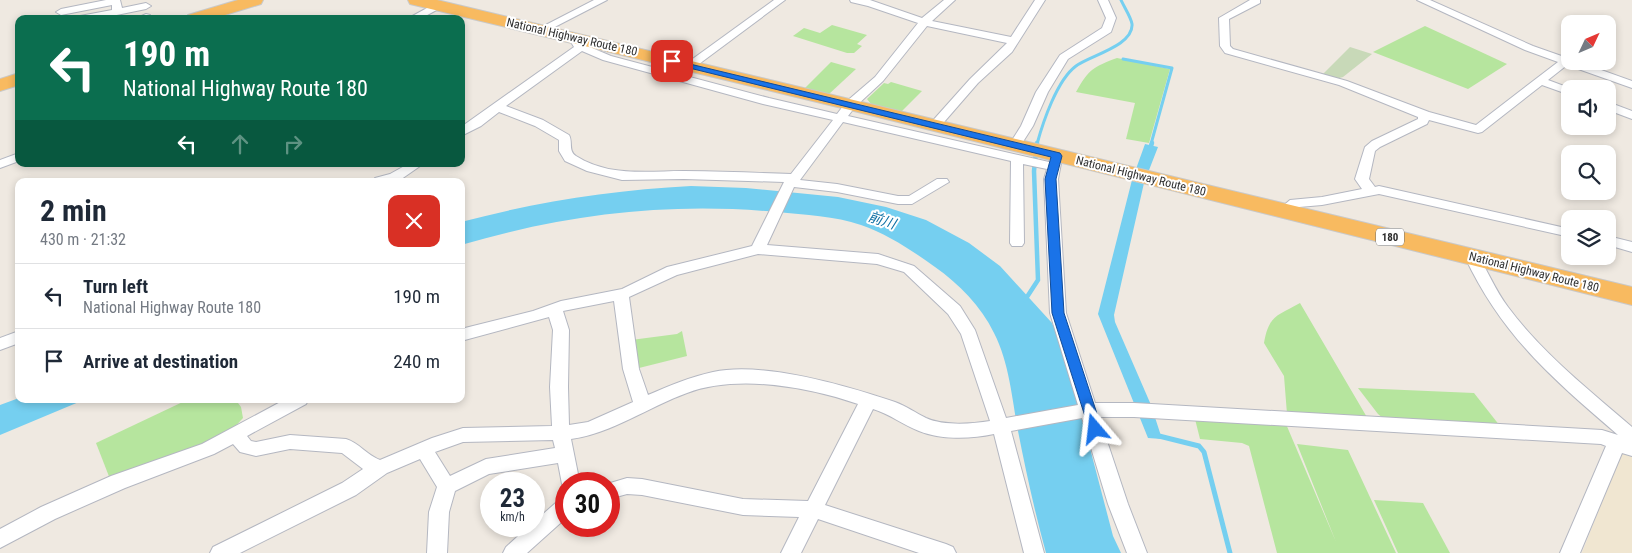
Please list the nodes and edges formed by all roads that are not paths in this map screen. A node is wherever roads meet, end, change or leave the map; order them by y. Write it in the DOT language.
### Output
graph roads {
  1 [pos="255,0"];
  2 [pos="273,0"];
  3 [pos="416,0"];
  4 [pos="602,0"];
  5 [pos="780,0"];
  6 [pos="855,0"];
  7 [pos="950,0"];
  8 [pos="1040,0"];
  9 [pos="1103,0"];
  10 [pos="1254,0"];
  11 [pos="1422,0"];
  12 [pos="147,3"];
  13 [pos="438,5"];
  14 [pos="61,12"];
  15 [pos="118,12"];
  16 [pos="102,15"];
  17 [pos="207,15"];
  18 [pos="225,15"];
  19 [pos="419,15"];
  20 [pos="924,22"];
  21 [pos="541,30"];
  22 [pos="1014,41"];
  23 [pos="580,43"];
  24 [pos="1561,59"];
  25 [pos="1561,65"];
  26 [pos="691,66"];
  27 [pos="1591,70"];
  28 [pos="15,73"];
  29 [pos="0,78"];
  30 [pos="15,80"];
  31 [pos="1540,81"];
  32 [pos="0,85"];
  33 [pos="1632,85"];
  34 [pos="1561,89"];
  35 [pos="497,107"];
  36 [pos="1616,109"];
  37 [pos="846,111"];
  38 [pos="1632,114"];
  39 [pos="1425,115"];
  40 [pos="934,126"];
  41 [pos="465,129"];
  42 [pos="1019,153"];
  43 [pos="15,158"];
  44 [pos="1052,161"];
  45 [pos="0,164"];
  46 [pos="412,167"];
  47 [pos="392,178"];
  48 [pos="942,182"];
  49 [pos="790,183"];
  50 [pos="1371,190"];
  51 [pos="1284,211"];
  52 [pos="1561,231"];
  53 [pos="1017,243"];
  54 [pos="1616,243"];
  55 [pos="1632,247"];
  56 [pos="758,248"];
  57 [pos="1472,257"];
  58 [pos="621,294"];
  59 [pos="1632,296"];
  60 [pos="554,309"];
  61 [pos="465,333"];
  62 [pos="15,338"];
  63 [pos="0,344"];
  64 [pos="869,400"];
  65 [pos="293,403"];
  66 [pos="643,405"];
  67 [pos="1087,410"];
  68 [pos="1005,425"];
  69 [pos="561,433"];
  70 [pos="236,434"];
  71 [pos="1627,442"];
  72 [pos="423,449"];
  73 [pos="565,454"];
  74 [pos="380,468"];
  75 [pos="569,472"];
  76 [pos="447,486"];
  77 [pos="620,488"];
  78 [pos="813,508"];
  79 [pos="555,516"];
  80 [pos="0,539"];
  81 [pos="222,552"];
  82 [pos="437,553"];
  83 [pos="513,553"];
  84 [pos="791,553"];
  85 [pos="946,553"];
  86 [pos="1034,553"];
  87 [pos="1138,553"];
  88 [pos="1570,553"];
  1 -- 17 [label="highway"];
  2 -- 18 [label="highway"];
  3 -- 13 [label="highway, National Highway Route 180 / 180"];
  4 -- 21 [label="street"];
  5 -- 26 [label="street"];
  6 -- 20 [label="street"];
  7 -- 20 [label="street"];
  8 -- 22 [label="street"];
  9 -- 42 [label="street"];
  10 -- 39 [label="street"];
  11 -- 24 [label="street"];
  12 -- 15 [label="street"];
  13 -- 19 [label="street"];
  13 -- 21 [label="highway, National Highway Route 180 / 180"];
  14 -- 15 [label="street"];
  15 -- 16 [label="street"];
  20 -- 22 [label="street"];
  20 -- 37 [label="street"];
  21 -- 23 [label="highway, National Highway Route 180 / 180"];
  22 -- 40 [label="street"];
  23 -- 26 [label="highway, National Highway Route 180 / 180"];
  23 -- 35 [label="street"];
  23 -- 37 [label="street"];
  25 -- 31 [label="street"];
  26 -- 37 [label="highway, National Highway Route 180 / 180"];
  27 -- 33 [label="street"];
  28 -- 29 [label="highway"];
  30 -- 32 [label="highway"];
  31 -- 34 [label="street"];
  31 -- 39 [label="street"];
  35 -- 41 [label="street"];
  35 -- 49 [label="street"];
  36 -- 38 [label="street"];
  37 -- 40 [label="highway, National Highway Route 180 / 180"];
  37 -- 42 [label="street"];
  37 -- 49 [label="street"];
  39 -- 50 [label="street"];
  40 -- 42 [label="highway, National Highway Route 180 / 180"];
  42 -- 44 [label="highway, National Highway Route 180 / 180"];
  42 -- 53 [label="street"];
  43 -- 45 [label="street"];
  44 -- 51 [label="highway, National Highway Route 180 / 180"];
  44 -- 67 [label="street"];
  46 -- 47 [label="street"];
  48 -- 49 [label="street"];
  49 -- 56 [label="street"];
  50 -- 51 [label="street"];
  50 -- 52 [label="street"];
  51 -- 57 [label="highway, National Highway Route 180 / 180"];
  54 -- 55 [label="street"];
  56 -- 58 [label="street"];
  56 -- 68 [label="street"];
  57 -- 59 [label="highway, National Highway Route 180 / 180"];
  57 -- 71 [label="street"];
  58 -- 60 [label="street"];
  58 -- 66 [label="street"];
  60 -- 61 [label="street"];
  60 -- 69 [label="street"];
  62 -- 63 [label="street"];
  64 -- 66 [label="street"];
  64 -- 68 [label="street"];
  64 -- 78 [label="street"];
  65 -- 70 [label="street"];
  66 -- 69 [label="street"];
  67 -- 68 [label="street"];
  67 -- 71 [label="street"];
  67 -- 87 [label="street"];
  68 -- 86 [label="street"];
  69 -- 72 [label="street"];
  69 -- 73 [label="street"];
  70 -- 74 [label="street"];
  70 -- 80 [label="street"];
  71 -- 88 [label="street"];
  72 -- 74 [label="street"];
  72 -- 76 [label="street"];
  73 -- 75 [label="street"];
  73 -- 76 [label="street"];
  74 -- 81 [label="street"];
  76 -- 82 [label="street"];
  77 -- 78 [label="street"];
  78 -- 84 [label="street"];
  78 -- 85 [label="street"];
  79 -- 83 [label="street"];
}
